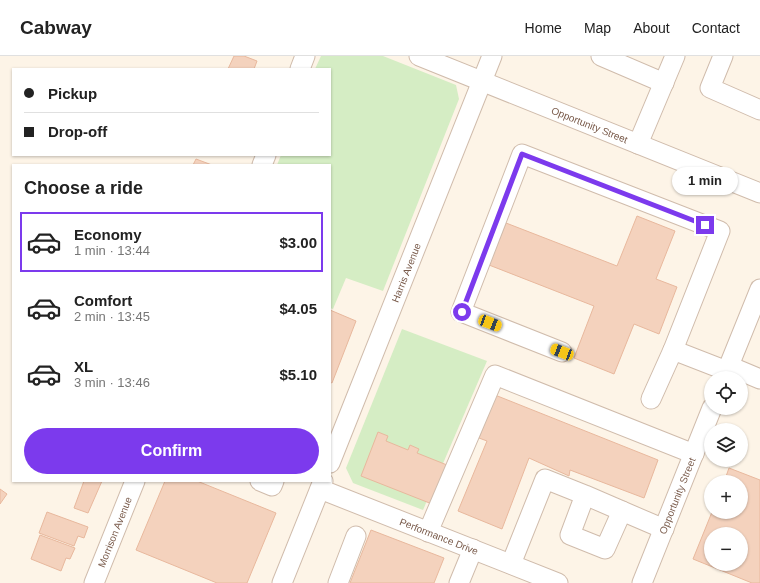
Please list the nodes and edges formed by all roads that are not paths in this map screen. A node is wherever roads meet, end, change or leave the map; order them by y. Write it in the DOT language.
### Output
graph roads {
  1 [pos="305,56"];
  2 [pos="419,56"];
  3 [pos="492,56"];
  4 [pos="601,56"];
  5 [pos="675,56"];
  6 [pos="723,56"];
  7 [pos="300,68"];
  8 [pos="482,82"];
  9 [pos="664,83"];
  10 [pos="760,110"];
  11 [pos="638,144"];
  12 [pos="760,193"];
  13 [pos="760,289"];
  14 [pos="673,350"];
  15 [pos="562,352"];
  16 [pos="725,371"];
  17 [pos="727,371"];
  18 [pos="748,376"];
  19 [pos="760,379"];
  20 [pos="651,399"];
  21 [pos="709,415"];
  22 [pos="694,454"];
  23 [pos="331,460"];
  24 [pos="135,482"];
  25 [pos="262,482"];
  26 [pos="274,482"];
  27 [pos="321,485"];
  28 [pos="585,495"];
  29 [pos="622,511"];
  30 [pos="664,529"];
  31 [pos="428,532"];
  32 [pos="356,536"];
  33 [pos="472,549"];
  34 [pos="511,564"];
  35 [pos="94,583"];
  36 [pos="282,583"];
  37 [pos="338,583"];
  38 [pos="459,583"];
  39 [pos="558,583"];
  40 [pos="642,583"];
  1 -- 7 [label="street"];
  2 -- 8 [label="street, Opportunity Street"];
  3 -- 8 [label="street, Harris Avenue"];
  4 -- 9 [label="street"];
  5 -- 9 [label="street"];
  6 -- 10 [label="street"];
  8 -- 11 [label="street, Opportunity Street"];
  8 -- 23 [label="street, Harris Avenue"];
  9 -- 11 [label="street"];
  11 -- 12 [label="street, Opportunity Street"];
  13 -- 17 [label="street"];
  14 -- 15 [label="street"];
  14 -- 16 [label="street"];
  14 -- 20 [label="street"];
  18 -- 19 [label="street"];
  21 -- 22 [label="street, Opportunity Street"];
  22 -- 30 [label="street, Opportunity Street"];
  22 -- 31 [label="street"];
  24 -- 35 [label="street, Morrison Avenue"];
  25 -- 26 [label="street"];
  27 -- 31 [label="street, Performance Drive"];
  27 -- 36 [label="street"];
  28 -- 29 [label="street"];
  28 -- 29 [label="street"];
  28 -- 34 [label="street"];
  29 -- 30 [label="street"];
  30 -- 40 [label="street, Opportunity Street"];
  31 -- 33 [label="street, Performance Drive"];
  32 -- 37 [label="street"];
  33 -- 34 [label="street, Performance Drive"];
  33 -- 38 [label="street"];
  34 -- 39 [label="street, Performance Drive"];
}
